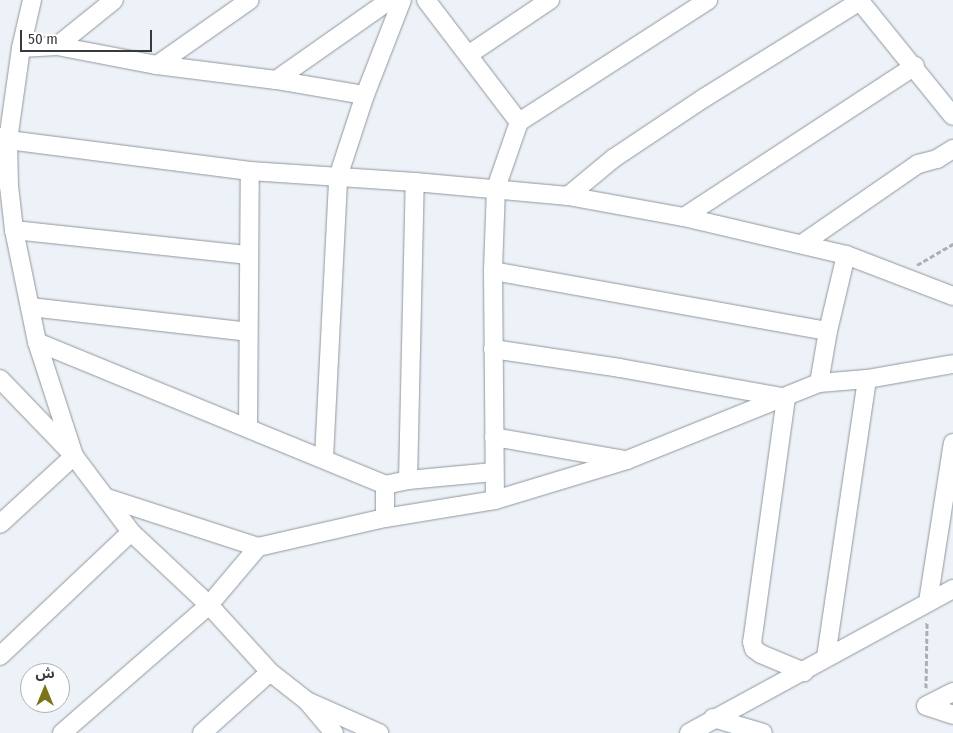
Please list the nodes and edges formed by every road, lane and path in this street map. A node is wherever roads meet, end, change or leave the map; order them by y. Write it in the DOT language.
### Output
graph roads {
  1 [pos="32,0"];
  2 [pos="114,0"];
  3 [pos="250,0"];
  4 [pos="390,0"];
  5 [pos="402,0"];
  6 [pos="426,0"];
  7 [pos="550,0"];
  8 [pos="708,0"];
  9 [pos="860,0"];
  10 [pos="57,46"];
  11 [pos="21,48"];
  12 [pos="468,55"];
  13 [pos="157,65"];
  14 [pos="915,66"];
  15 [pos="276,80"];
  16 [pos="365,95"];
  17 [pos="953,116"];
  18 [pos="518,122"];
  19 [pos="4,138"];
  20 [pos="953,149"];
  21 [pos="250,171"];
  22 [pos="338,177"];
  23 [pos="415,182"];
  24 [pos="496,188"];
  25 [pos="568,196"];
  26 [pos="684,217"];
  27 [pos="14,230"];
  28 [pos="802,244"];
  29 [pos="953,244"];
  30 [pos="249,255"];
  31 [pos="846,255"];
  32 [pos="493,272"];
  33 [pos="900,275"];
  34 [pos="953,296"];
  35 [pos="30,307"];
  36 [pos="828,331"];
  37 [pos="248,332"];
  38 [pos="37,342"];
  39 [pos="494,349"];
  40 [pos="953,364"];
  41 [pos="0,379"];
  42 [pos="868,379"];
  43 [pos="819,383"];
  44 [pos="786,398"];
  45 [pos="248,428"];
  46 [pos="494,437"];
  47 [pos="953,443"];
  48 [pos="74,456"];
  49 [pos="324,458"];
  50 [pos="627,460"];
  51 [pos="494,472"];
  52 [pos="408,480"];
  53 [pos="385,485"];
  54 [pos="107,498"];
  55 [pos="495,500"];
  56 [pos="385,518"];
  57 [pos="0,524"];
  58 [pos="131,532"];
  59 [pos="258,547"];
  60 [pos="953,589"];
  61 [pos="928,602"];
  62 [pos="209,605"];
  63 [pos="0,656"];
  64 [pos="826,657"];
  65 [pos="270,672"];
  66 [pos="804,672"];
  67 [pos="953,692"];
  68 [pos="307,701"];
  69 [pos="926,706"];
  70 [pos="953,715"];
  71 [pos="344,716"];
  72 [pos="713,718"];
  73 [pos="62,733"];
  74 [pos="202,733"];
  75 [pos="334,733"];
  76 [pos="379,733"];
  77 [pos="689,733"];
  78 [pos="763,733"];
  1 -- 11 [label="street"];
  2 -- 10 [label="street"];
  3 -- 13 [label="street"];
  4 -- 15 [label="street"];
  5 -- 16 [label="street"];
  6 -- 12 [label="street"];
  7 -- 12 [label="street"];
  8 -- 18 [label="street"];
  9 -- 14 [label="street"];
  9 -- 25 [label="street"];
  10 -- 11 [label="street"];
  10 -- 13 [label="street"];
  11 -- 19 [label="street"];
  12 -- 18 [label="street"];
  13 -- 15 [label="street"];
  14 -- 17 [label="street"];
  14 -- 26 [label="street"];
  15 -- 16 [label="street"];
  16 -- 22 [label="street"];
  18 -- 24 [label="street"];
  19 -- 21 [label="street"];
  19 -- 27 [label="street"];
  20 -- 28 [label="street"];
  21 -- 22 [label="street"];
  21 -- 30 [label="street"];
  22 -- 23 [label="street"];
  22 -- 49 [label="street"];
  23 -- 24 [label="street"];
  23 -- 52 [label="street"];
  24 -- 25 [label="street"];
  24 -- 32 [label="street"];
  25 -- 26 [label="street"];
  26 -- 28 [label="street"];
  27 -- 30 [label="street"];
  27 -- 35 [label="street"];
  28 -- 31 [label="street"];
  29 -- 33 [label="path"];
  30 -- 37 [label="street"];
  31 -- 33 [label="street"];
  31 -- 36 [label="street"];
  32 -- 36 [label="street"];
  32 -- 39 [label="street"];
  33 -- 34 [label="street"];
  35 -- 37 [label="street"];
  35 -- 38 [label="street"];
  36 -- 43 [label="street"];
  37 -- 45 [label="street"];
  38 -- 45 [label="street"];
  38 -- 48 [label="street"];
  39 -- 44 [label="street"];
  39 -- 46 [label="street"];
  40 -- 42 [label="street"];
  41 -- 48 [label="street"];
  42 -- 43 [label="street"];
  42 -- 64 [label="street"];
  43 -- 44 [label="street"];
  44 -- 50 [label="street"];
  44 -- 66 [label="street"];
  45 -- 49 [label="street"];
  46 -- 50 [label="street"];
  46 -- 51 [label="street"];
  47 -- 61 [label="street"];
  48 -- 54 [label="street"];
  48 -- 57 [label="street"];
  49 -- 53 [label="street"];
  50 -- 55 [label="street"];
  51 -- 52 [label="street"];
  51 -- 55 [label="street"];
  52 -- 53 [label="street"];
  53 -- 56 [label="street"];
  54 -- 58 [label="street"];
  54 -- 59 [label="street"];
  55 -- 56 [label="street"];
  56 -- 59 [label="street"];
  58 -- 62 [label="street"];
  58 -- 63 [label="street"];
  59 -- 62 [label="street"];
  60 -- 61 [label="street"];
  61 -- 64 [label="street"];
  61 -- 69 [label="path"];
  62 -- 65 [label="street"];
  62 -- 73 [label="street"];
  64 -- 66 [label="street"];
  65 -- 68 [label="street"];
  65 -- 74 [label="street"];
  66 -- 72 [label="street"];
  67 -- 69 [label="street"];
  68 -- 71 [label="street"];
  68 -- 75 [label="street"];
  69 -- 70 [label="street"];
  71 -- 75 [label="street"];
  71 -- 76 [label="street"];
  72 -- 77 [label="street"];
  72 -- 78 [label="street"];
}
